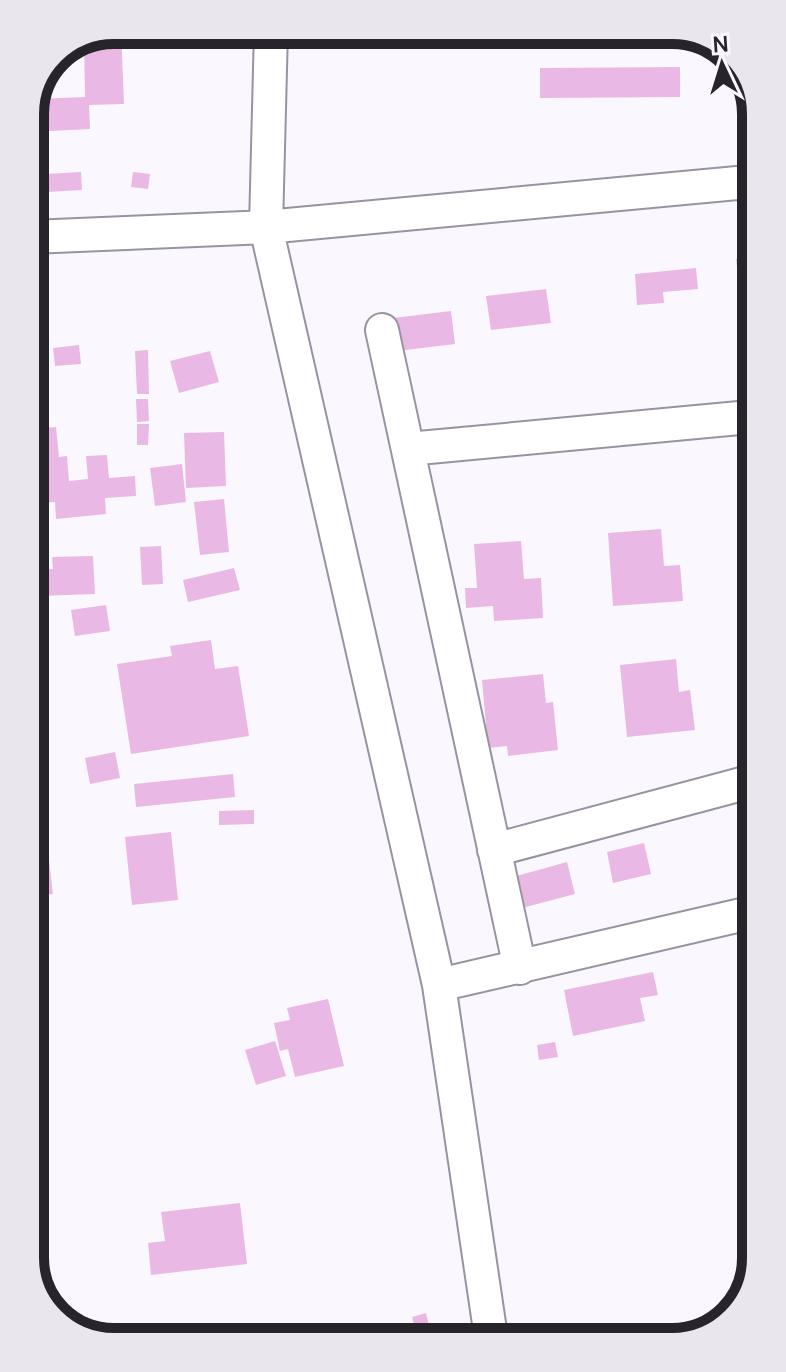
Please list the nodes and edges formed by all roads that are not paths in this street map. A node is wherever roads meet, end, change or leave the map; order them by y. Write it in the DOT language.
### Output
graph roads {
  1 [pos="271,44"];
  2 [pos="742,183"];
  3 [pos="266,227"];
  4 [pos="44,236"];
  5 [pos="382,330"];
  6 [pos="742,418"];
  7 [pos="408,449"];
  8 [pos="742,784"];
  9 [pos="494,850"];
  10 [pos="742,915"];
  11 [pos="520,968"];
  12 [pos="439,985"];
  13 [pos="490,1328"];
  1 -- 3 [label="street"];
  2 -- 3 [label="street"];
  3 -- 4 [label="street"];
  3 -- 12 [label="street"];
  5 -- 7 [label="street"];
  6 -- 7 [label="street"];
  7 -- 9 [label="street"];
  8 -- 9 [label="street"];
  9 -- 11 [label="street"];
  10 -- 11 [label="street"];
  11 -- 12 [label="street"];
  12 -- 13 [label="street"];
}
